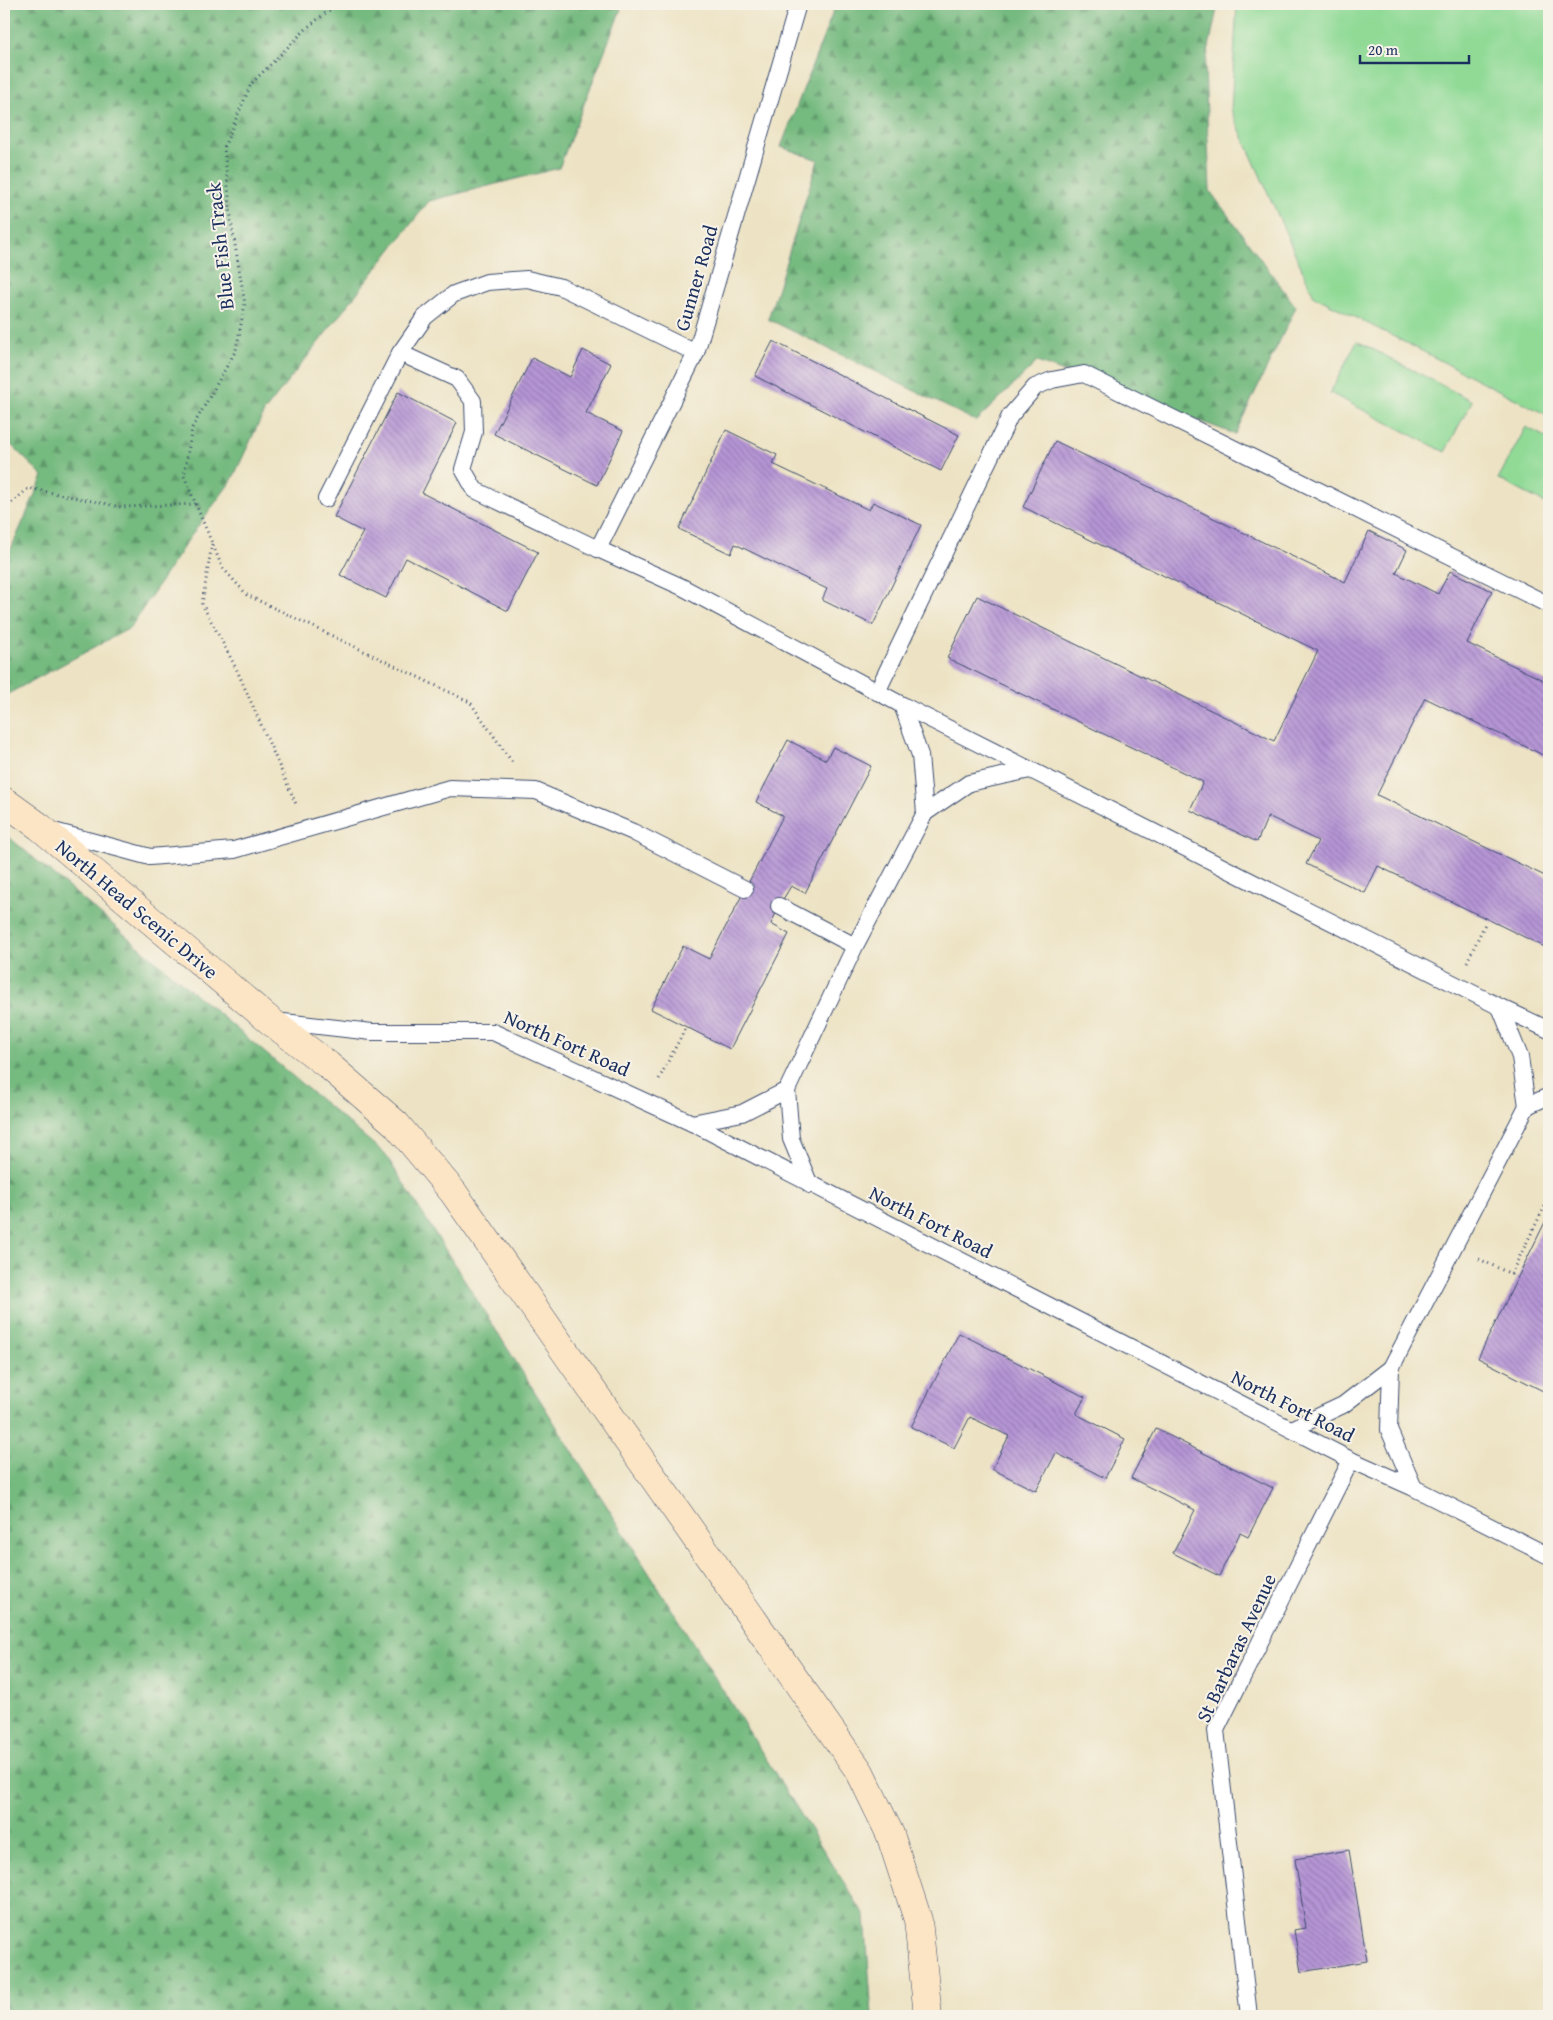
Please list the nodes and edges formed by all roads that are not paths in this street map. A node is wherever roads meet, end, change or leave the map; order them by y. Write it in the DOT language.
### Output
graph roads {
  1 [pos="798,4"];
  2 [pos="400,353"];
  3 [pos="696,353"];
  4 [pos="326,499"];
  5 [pos="598,549"];
  6 [pos="1549,605"];
  7 [pos="877,692"];
  8 [pos="902,706"];
  9 [pos="1030,770"];
  10 [pos="4,801"];
  11 [pos="925,813"];
  12 [pos="40,827"];
  13 [pos="745,890"];
  14 [pos="780,906"];
  15 [pos="854,946"];
  16 [pos="1500,1007"];
  17 [pos="269,1020"];
  18 [pos="1549,1030"];
  19 [pos="787,1090"];
  20 [pos="1549,1096"];
  21 [pos="1527,1106"];
  22 [pos="692,1123"];
  23 [pos="810,1185"];
  24 [pos="1391,1368"];
  25 [pos="1292,1429"];
  26 [pos="1351,1460"];
  27 [pos="1414,1488"];
  28 [pos="1549,1556"];
  29 [pos="928,2016"];
  30 [pos="1249,2016"];
  1 -- 3 [label="lane, Gunner Road"];
  2 -- 3 [label="lane"];
  2 -- 4 [label="lane"];
  2 -- 5 [label="lane"];
  3 -- 5 [label="lane, Gunner Road"];
  5 -- 7 [label="lane"];
  6 -- 7 [label="lane"];
  7 -- 8 [label="lane"];
  8 -- 9 [label="lane"];
  8 -- 11 [label="lane"];
  9 -- 11 [label="lane"];
  9 -- 16 [label="lane"];
  10 -- 12 [label="street, North Head Scenic Drive"];
  11 -- 15 [label="lane"];
  12 -- 13 [label="lane"];
  12 -- 17 [label="street, North Head Scenic Drive"];
  14 -- 15 [label="lane"];
  15 -- 19 [label="lane"];
  16 -- 18 [label="lane"];
  16 -- 21 [label="lane"];
  17 -- 22 [label="lane, North Fort Road"];
  17 -- 29 [label="street, North Head Scenic Drive"];
  19 -- 22 [label="lane"];
  19 -- 23 [label="lane"];
  20 -- 21 [label="lane"];
  21 -- 24 [label="lane"];
  22 -- 23 [label="lane, North Fort Road"];
  23 -- 25 [label="lane, North Fort Road"];
  24 -- 25 [label="lane"];
  24 -- 27 [label="lane"];
  25 -- 26 [label="lane, North Fort Road"];
  26 -- 27 [label="lane, North Fort Road"];
  26 -- 30 [label="lane, St Barbaras Avenue"];
  27 -- 28 [label="lane, North Fort Road"];
}
